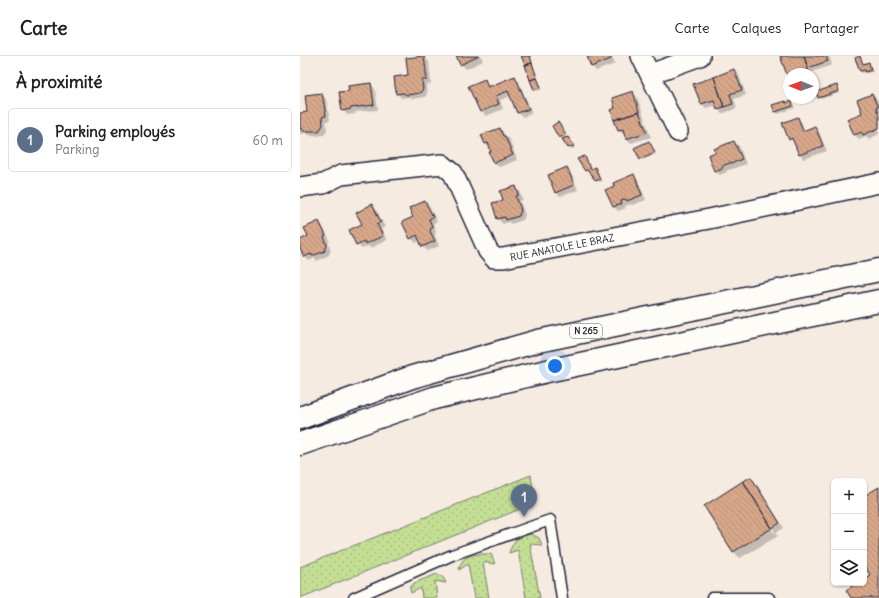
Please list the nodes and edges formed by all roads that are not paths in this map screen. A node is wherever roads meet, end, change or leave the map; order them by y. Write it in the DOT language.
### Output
graph roads {
  1 [pos="641,56"];
  2 [pos="700,56"];
  3 [pos="650,74"];
  4 [pos="678,132"];
  5 [pos="879,183"];
  6 [pos="300,187"];
  7 [pos="879,270"];
  8 [pos="879,301"];
  9 [pos="300,418"];
  10 [pos="300,444"];
  11 [pos="354,598"];
  12 [pos="562,598"];
  13 [pos="712,598"];
  14 [pos="769,598"];
  1 -- 3 [label="street"];
  2 -- 3 [label="street"];
  3 -- 4 [label="street"];
  5 -- 6 [label="street, RUE ANATOLE LE BRAZ"];
  7 -- 9 [label="highway, N 265"];
  8 -- 10 [label="highway"];
  11 -- 12 [label="lane"];
  13 -- 14 [label="lane"];
}
